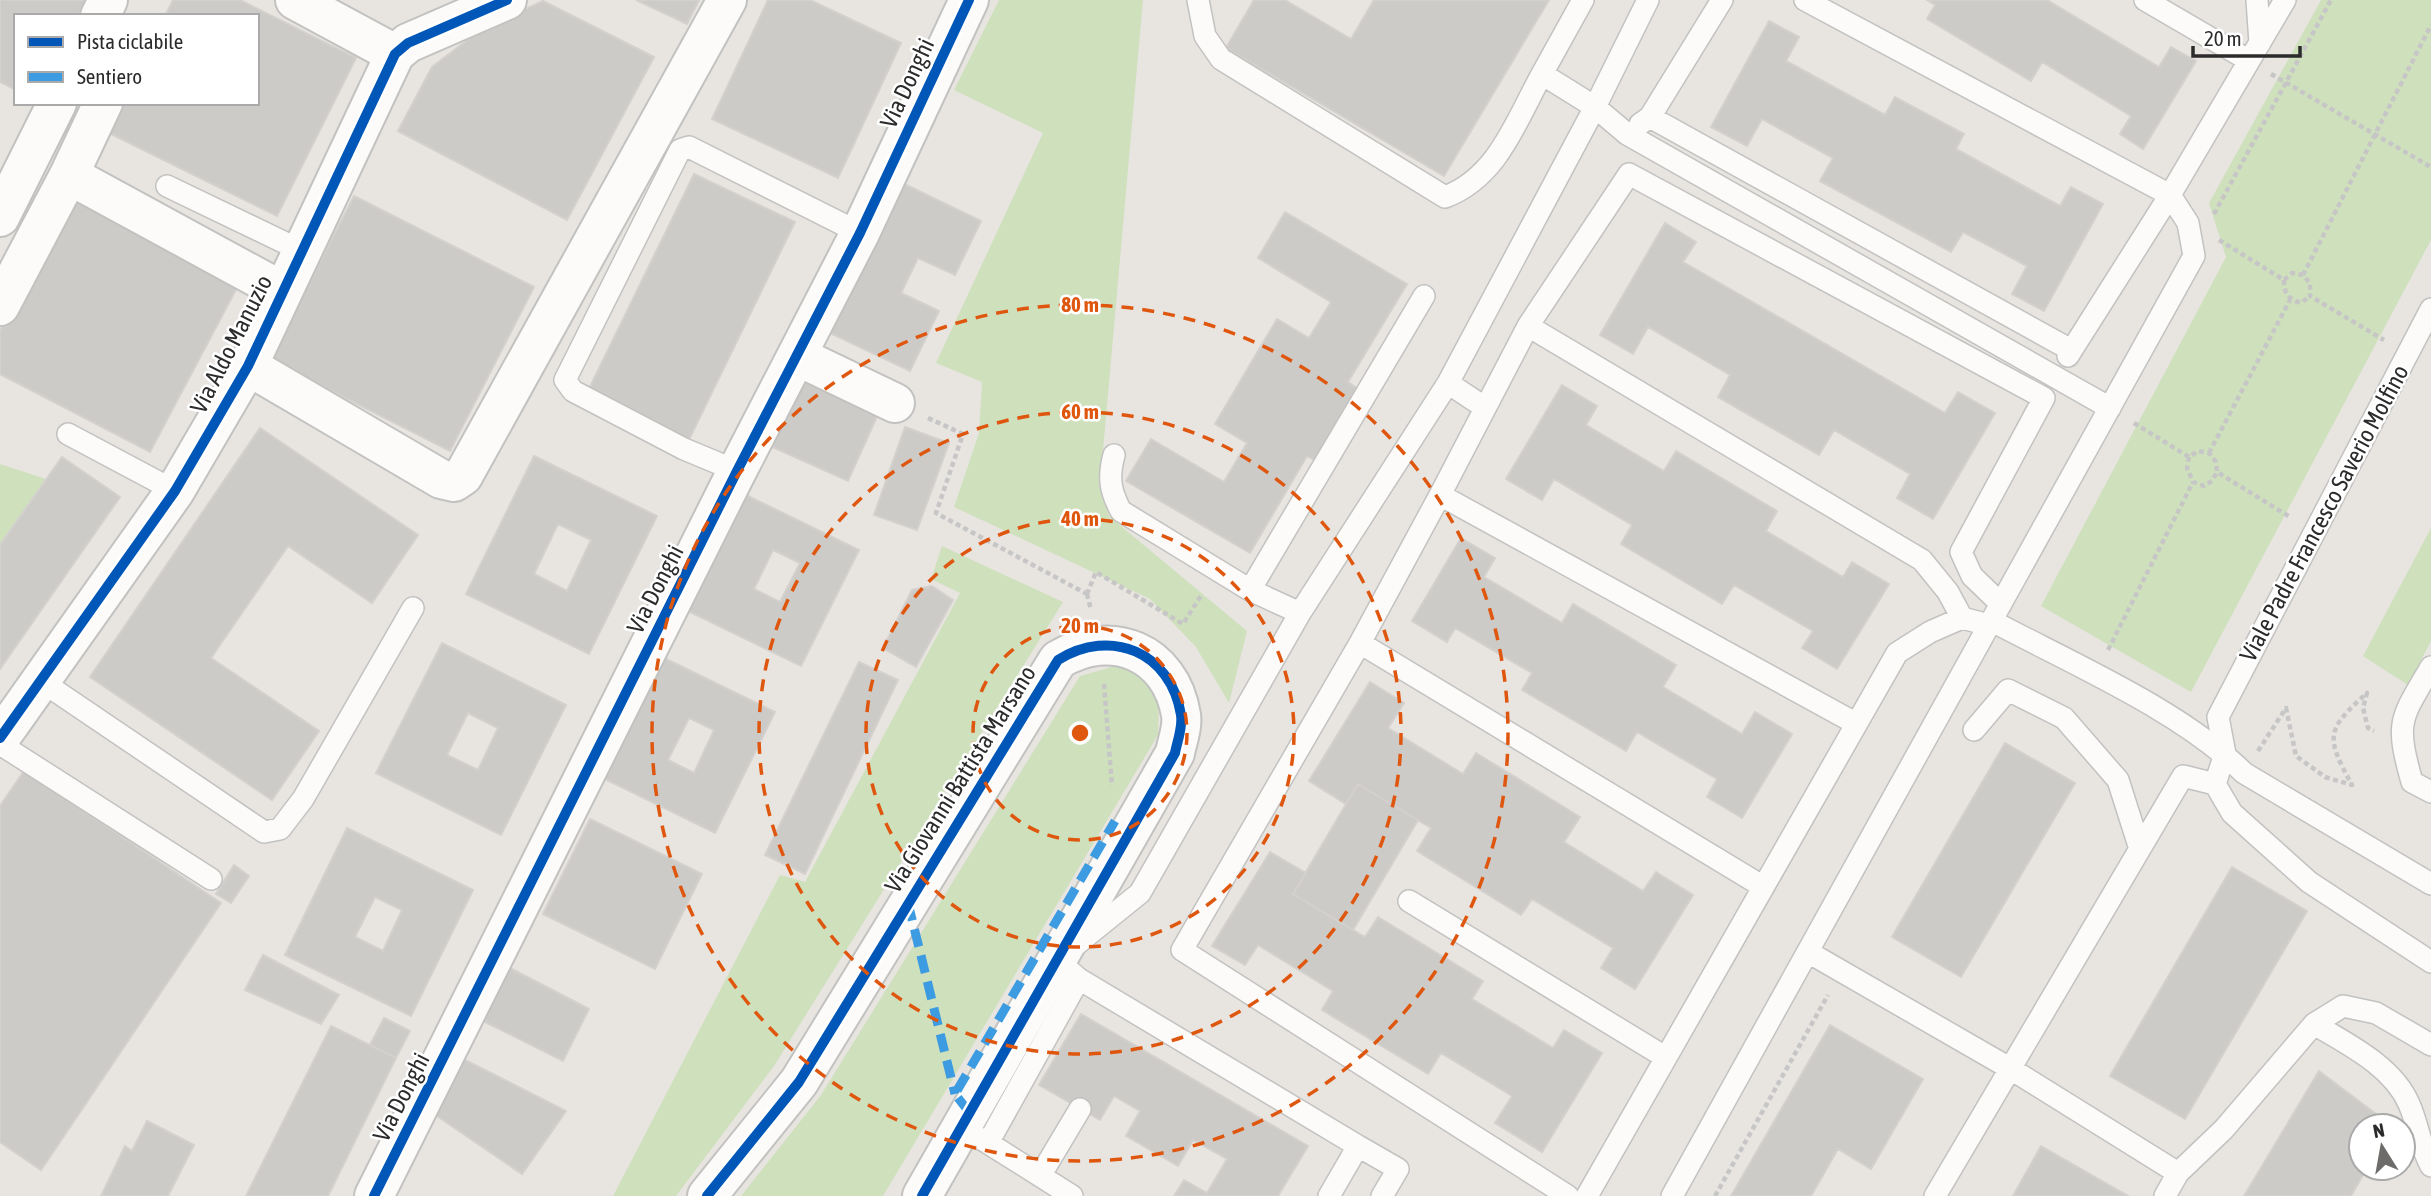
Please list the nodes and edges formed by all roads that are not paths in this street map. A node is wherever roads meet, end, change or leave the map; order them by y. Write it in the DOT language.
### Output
graph roads {
  1 [pos="295,0"];
  2 [pos="507,0"];
  3 [pos="727,0"];
  4 [pos="969,0"];
  5 [pos="1198,0"];
  6 [pos="1583,0"];
  7 [pos="1648,0"];
  8 [pos="1722,0"];
  9 [pos="1805,0"];
  10 [pos="2145,0"];
  11 [pos="2257,0"];
  12 [pos="2285,0"];
  13 [pos="2254,52"];
  14 [pos="395,54"];
  15 [pos="1542,74"];
  16 [pos="56,105"];
  17 [pos="102,105"];
  18 [pos="1595,107"];
  19 [pos="1650,117"];
  20 [pos="1627,134"];
  21 [pos="69,175"];
  22 [pos="167,186"];
  23 [pos="2170,195"];
  24 [pos="0,217"];
  25 [pos="860,233"];
  26 [pos="302,251"];
  27 [pos="282,290"];
  28 [pos="1424,296"];
  29 [pos="0,306"];
  30 [pos="2431,309"];
  31 [pos="1528,326"];
  32 [pos="797,356"];
  33 [pos="248,366"];
  34 [pos="1448,383"];
  35 [pos="895,403"];
  36 [pos="1484,407"];
  37 [pos="2110,408"];
  38 [pos="68,434"];
  39 [pos="1114,455"];
  40 [pos="737,471"];
  41 [pos="175,491"];
  42 [pos="1440,495"];
  43 [pos="1250,590"];
  44 [pos="413,608"];
  45 [pos="1300,613"];
  46 [pos="1994,617"];
  47 [pos="1962,618"];
  48 [pos="1360,643"];
  49 [pos="2431,667"];
  50 [pos="41,681"];
  51 [pos="1854,723"];
  52 [pos="1973,730"];
  53 [pos="0,738"];
  54 [pos="0,744"];
  55 [pos="2225,754"];
  56 [pos="2215,784"];
  57 [pos="2431,792"];
  58 [pos="2140,849"];
  59 [pos="211,879"];
  60 [pos="2431,884"];
  61 [pos="1762,886"];
  62 [pos="1409,901"];
  63 [pos="1808,952"];
  64 [pos="2431,962"];
  65 [pos="1068,969"];
  66 [pos="2314,1024"];
  67 [pos="2431,1045"];
  68 [pos="1665,1057"];
  69 [pos="2011,1069"];
  70 [pos="1080,1109"];
  71 [pos="974,1135"];
  72 [pos="1358,1146"];
  73 [pos="2431,1166"];
  74 [pos="2178,1173"];
  75 [pos="1040,1176"];
  76 [pos="374,1196"];
  77 [pos="707,1196"];
  78 [pos="922,1196"];
  79 [pos="1072,1196"];
  80 [pos="1329,1196"];
  81 [pos="1382,1196"];
  82 [pos="1568,1196"];
  83 [pos="1587,1196"];
  84 [pos="1672,1196"];
  85 [pos="1936,1196"];
  86 [pos="2165,1196"];
  1 -- 14 [label="street"];
  2 -- 14 [label="street"];
  3 -- 33 [label="street, Via Aldo Manuzio"];
  4 -- 25 [label="street, Via Donghi"];
  5 -- 15 [label="lane"];
  6 -- 15 [label="lane"];
  7 -- 18 [label="lane"];
  8 -- 19 [label="lane"];
  9 -- 23 [label="lane"];
  10 -- 13 [label="lane"];
  11 -- 13 [label="lane"];
  12 -- 13 [label="lane"];
  13 -- 23 [label="lane"];
  14 -- 26 [label="street, Via Aldo Manuzio"];
  15 -- 18 [label="lane"];
  16 -- 24 [label="street"];
  17 -- 21 [label="street"];
  18 -- 20 [label="lane"];
  18 -- 34 [label="lane"];
  19 -- 20 [label="lane"];
  19 -- 23 [label="lane"];
  20 -- 37 [label="lane"];
  21 -- 27 [label="street, Via Aldo Manuzio"];
  21 -- 29 [label="street"];
  22 -- 26 [label="lane"];
  23 -- 37 [label="lane"];
  25 -- 32 [label="street, Via Donghi"];
  25 -- 40 [label="lane"];
  26 -- 27 [label="street, Via Aldo Manuzio"];
  27 -- 33 [label="street, Via Aldo Manuzio"];
  28 -- 43 [label="lane"];
  30 -- 55 [label="lane, Viale Padre Francesco Saverio Molfino"];
  31 -- 36 [label="lane"];
  31 -- 46 [label="lane"];
  31 -- 47 [label="lane"];
  32 -- 35 [label="street"];
  32 -- 40 [label="street, Via Donghi"];
  33 -- 41 [label="street, Via Aldo Manuzio"];
  34 -- 36 [label="lane"];
  34 -- 45 [label="lane"];
  36 -- 42 [label="lane"];
  37 -- 46 [label="lane"];
  38 -- 41 [label="lane"];
  39 -- 43 [label="lane"];
  40 -- 76 [label="street, Via Donghi"];
  41 -- 50 [label="street, Via Aldo Manuzio"];
  42 -- 48 [label="lane"];
  42 -- 51 [label="lane"];
  43 -- 45 [label="lane"];
  44 -- 50 [label="lane"];
  45 -- 65 [label="lane"];
  46 -- 47 [label="lane"];
  46 -- 55 [label="lane"];
  46 -- 63 [label="lane"];
  47 -- 51 [label="lane"];
  48 -- 61 [label="lane"];
  48 -- 82 [label="lane"];
  49 -- 57 [label="lane"];
  50 -- 53 [label="street, Via Aldo Manuzio"];
  51 -- 61 [label="lane"];
  52 -- 58 [label="lane"];
  54 -- 59 [label="lane"];
  55 -- 56 [label="lane"];
  55 -- 60 [label="lane"];
  56 -- 58 [label="lane"];
  56 -- 64 [label="lane"];
  58 -- 69 [label="lane"];
  61 -- 68 [label="lane"];
  62 -- 68 [label="lane"];
  63 -- 69 [label="lane"];
  63 -- 84 [label="lane"];
  65 -- 71 [label="street, Via Giovanni Battista Marsano"];
  65 -- 72 [label="lane"];
  65 -- 77 [label="street, Via Giovanni Battista Marsano"];
  66 -- 67 [label="lane"];
  66 -- 73 [label="lane"];
  66 -- 74 [label="lane"];
  68 -- 83 [label="lane"];
  69 -- 74 [label="lane"];
  69 -- 85 [label="lane"];
  70 -- 75 [label="lane"];
  71 -- 75 [label="lane"];
  71 -- 78 [label="street, Via Giovanni Battista Marsano"];
  72 -- 80 [label="lane"];
  72 -- 81 [label="lane"];
  74 -- 86 [label="lane"];
  75 -- 79 [label="lane"];
}
